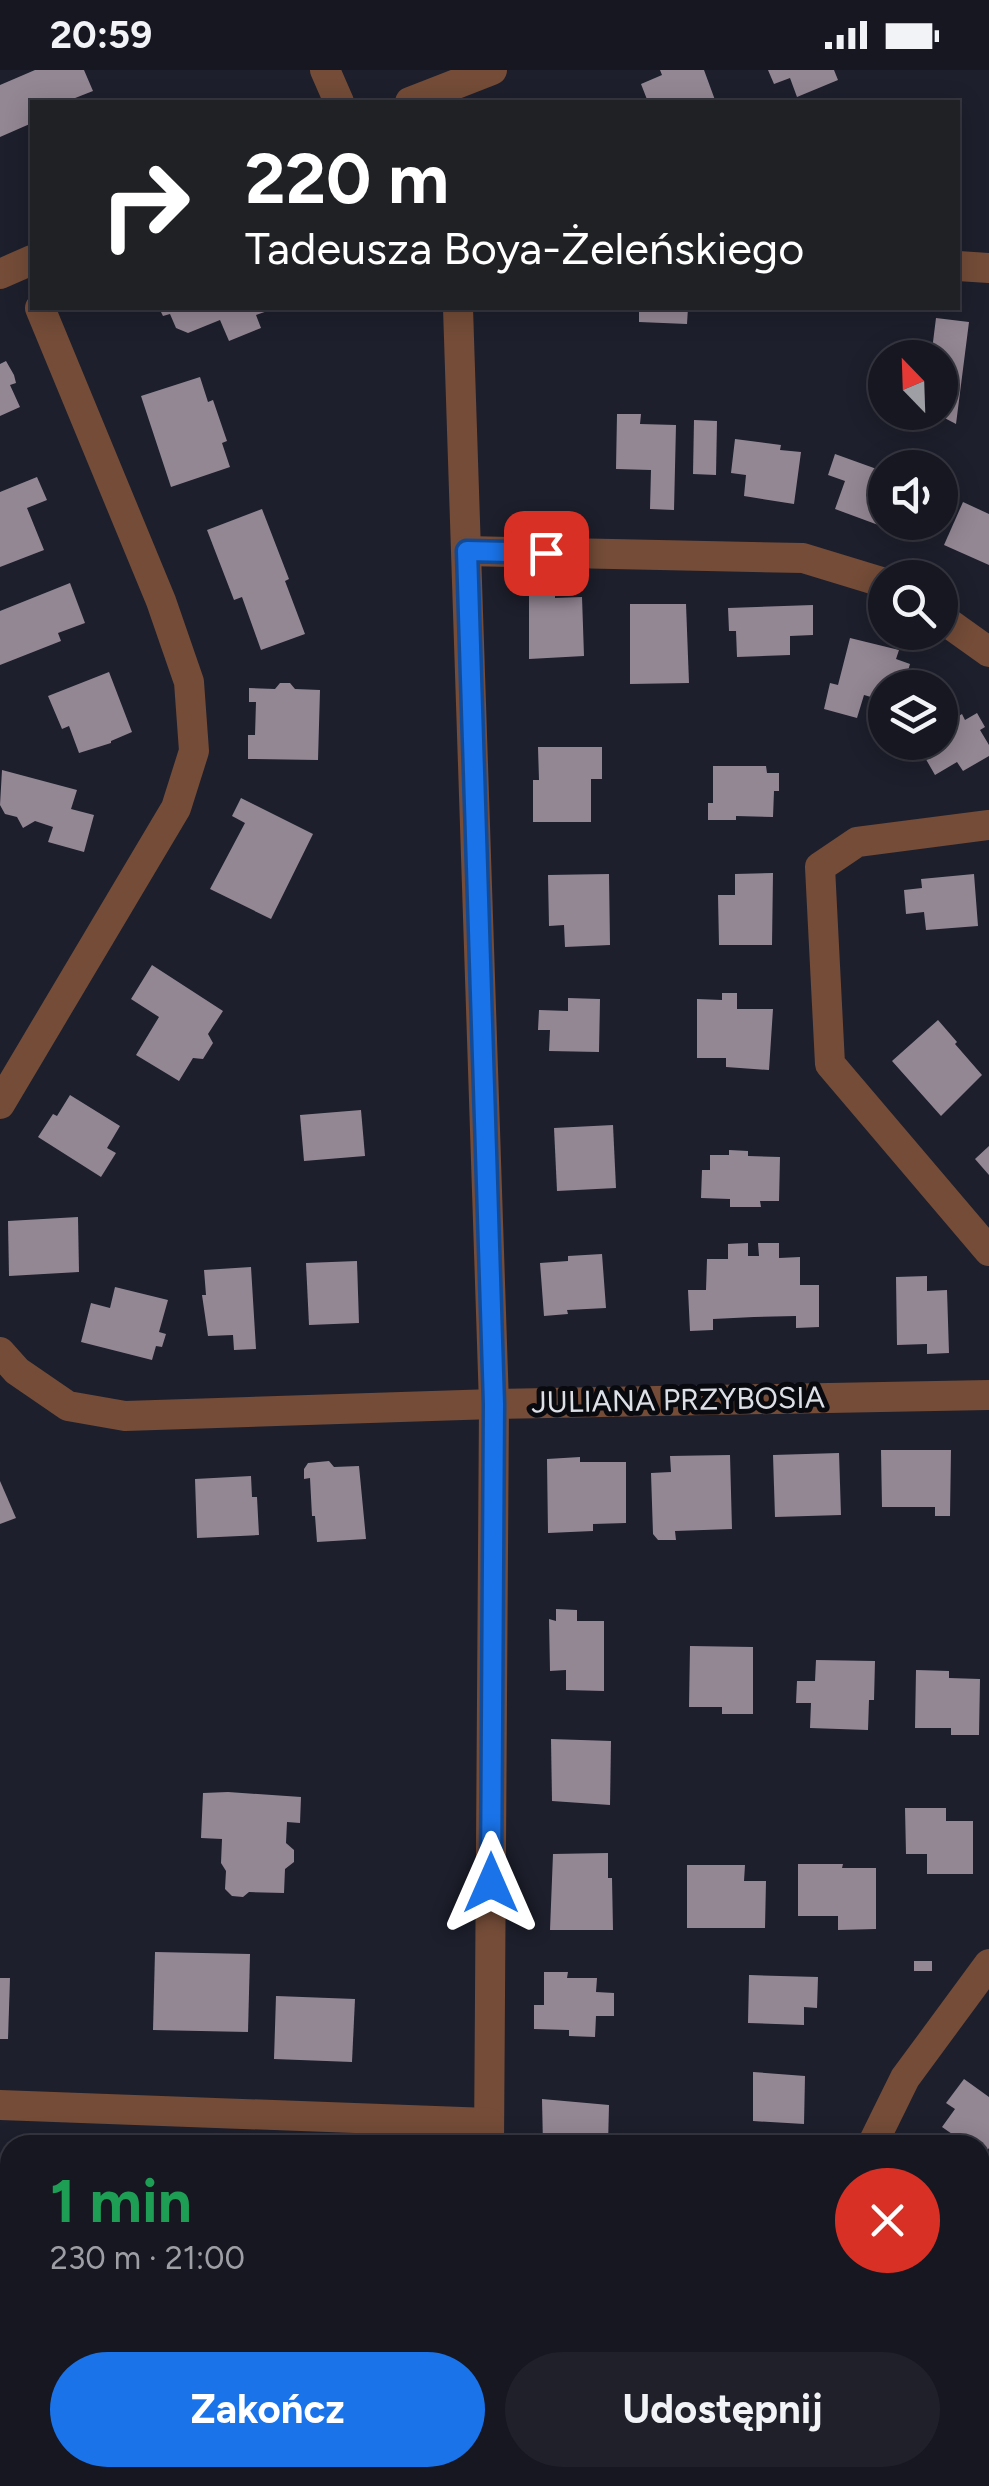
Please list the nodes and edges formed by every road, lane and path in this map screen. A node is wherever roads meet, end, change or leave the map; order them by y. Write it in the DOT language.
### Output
graph roads {
  1 [pos="325,70"];
  2 [pos="492,70"];
  3 [pos="451,95"];
  4 [pos="338,100"];
  5 [pos="422,100"];
  6 [pos="960,266"];
  7 [pos="989,268"];
  8 [pos="41,310"];
  9 [pos="458,310"];
  10 [pos="467,551"];
  11 [pos="868,578"];
  12 [pos="958,630"];
  13 [pos="989,652"];
  14 [pos="989,825"];
  15 [pos="0,1104"];
  16 [pos="989,1251"];
  17 [pos="0,1352"];
  18 [pos="989,1395"];
  19 [pos="494,1404"];
  20 [pos="989,1964"];
  21 [pos="0,2104"];
  22 [pos="489,2134"];
  23 [pos="877,2135"];
  1 -- 4 [label="street"];
  2 -- 3 [label="street"];
  3 -- 5 [label="street"];
  6 -- 7 [label="street"];
  8 -- 15 [label="street"];
  9 -- 10 [label="street"];
  10 -- 11 [label="street"];
  10 -- 19 [label="street"];
  12 -- 13 [label="street"];
  14 -- 16 [label="street"];
  17 -- 19 [label="street, JULIANA PRZYBOSIA"];
  18 -- 19 [label="street, JULIANA PRZYBOSIA"];
  19 -- 22 [label="street"];
  20 -- 23 [label="street"];
  21 -- 22 [label="street"];
}
